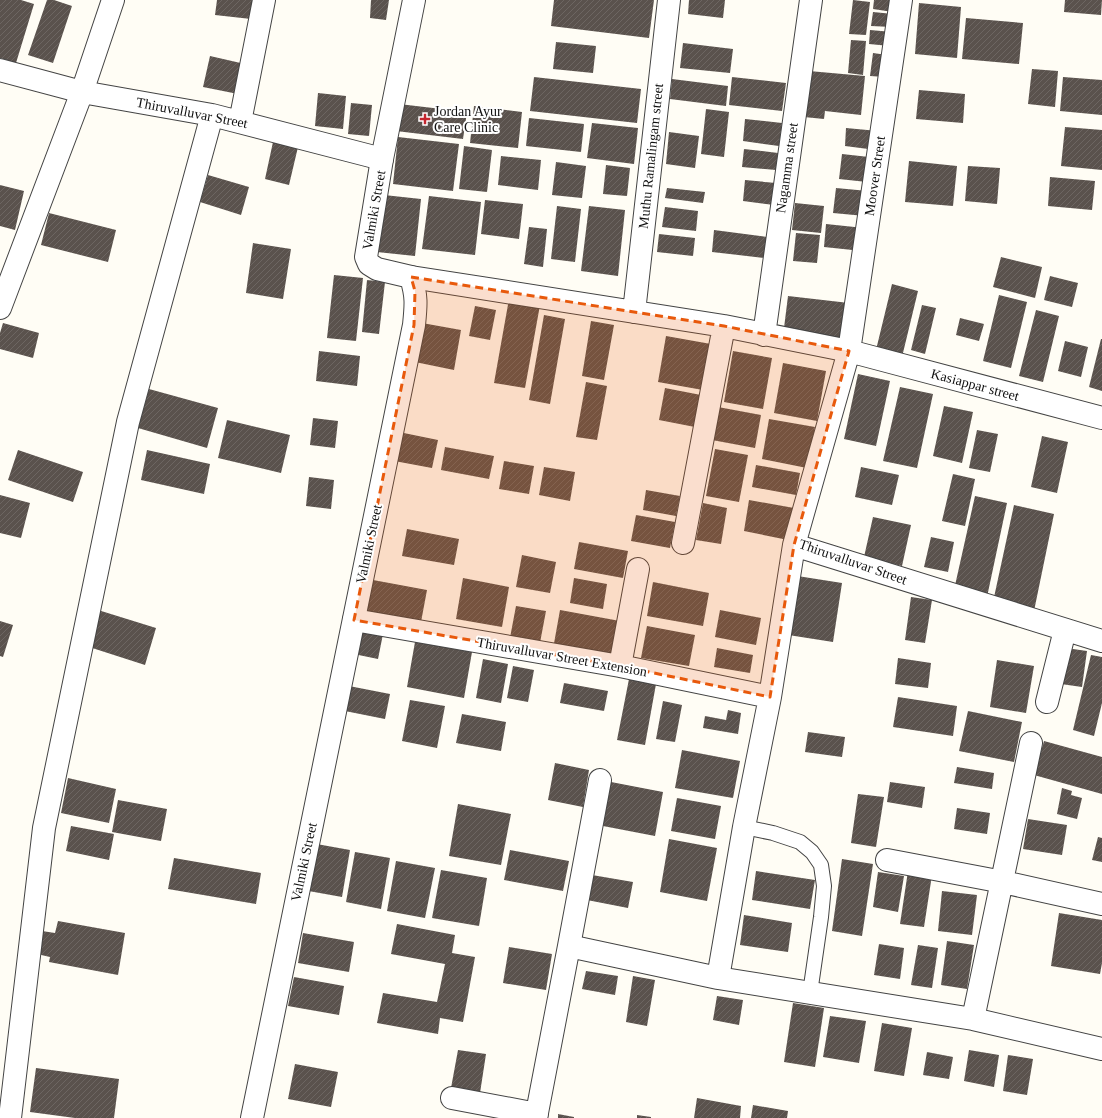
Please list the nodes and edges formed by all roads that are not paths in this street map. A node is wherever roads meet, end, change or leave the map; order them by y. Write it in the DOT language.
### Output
graph roads {
  1 [pos="113,0"];
  2 [pos="264,0"];
  3 [pos="414,0"];
  4 [pos="669,0"];
  5 [pos="810,0"];
  6 [pos="901,0"];
  7 [pos="0,70"];
  8 [pos="82,92"];
  9 [pos="212,114"];
  10 [pos="240,122"];
  11 [pos="382,159"];
  12 [pos="411,277"];
  13 [pos="0,308"];
  14 [pos="634,312"];
  15 [pos="724,326"];
  16 [pos="764,335"];
  17 [pos="849,352"];
  18 [pos="1102,418"];
  19 [pos="682,543"];
  20 [pos="794,545"];
  21 [pos="638,569"];
  22 [pos="354,620"];
  23 [pos="1065,630"];
  24 [pos="1102,641"];
  25 [pos="620,666"];
  26 [pos="770,697"];
  27 [pos="1047,702"];
  28 [pos="1032,743"];
  29 [pos="600,780"];
  30 [pos="744,827"];
  31 [pos="887,860"];
  32 [pos="1003,882"];
  33 [pos="1102,904"];
  34 [pos="569,946"];
  35 [pos="718,978"];
  36 [pos="810,993"];
  37 [pos="973,1019"];
  38 [pos="1102,1049"];
  39 [pos="452,1098"];
  40 [pos="536,1116"];
  41 [pos="10,1118"];
  42 [pos="252,1118"];
  1 -- 8 [label="street"];
  2 -- 10 [label="street"];
  3 -- 11 [label="street, Valmiki Street"];
  4 -- 14 [label="street, Muthu Ramalingam street"];
  5 -- 16 [label="street, Nagamma street"];
  6 -- 17 [label="street, Moover Street"];
  7 -- 8 [label="street, Thiruvalluvar Street"];
  8 -- 9 [label="street, Thiruvalluvar Street"];
  8 -- 13 [label="street"];
  9 -- 10 [label="street, Thiruvalluvar Street"];
  9 -- 41 [label="street"];
  10 -- 11 [label="street, Thiruvalluvar Street"];
  11 -- 12 [label="street, Valmiki Street"];
  12 -- 14 [label="street, Kasiappar street"];
  12 -- 22 [label="street, Valmiki Street"];
  14 -- 15 [label="street, Kasiappar street"];
  15 -- 16 [label="street, Kasiappar street"];
  15 -- 19 [label="street"];
  16 -- 17 [label="street, Kasiappar street"];
  17 -- 18 [label="street, Kasiappar street"];
  17 -- 20 [label="street, Thiruvalluvar Street"];
  20 -- 23 [label="street, Thiruvalluvar Street"];
  20 -- 26 [label="street"];
  21 -- 25 [label="street"];
  22 -- 25 [label="street, Thiruvalluvar Street Extension"];
  22 -- 42 [label="street, Valmiki Street"];
  23 -- 24 [label="street, Thiruvalluvar Street"];
  23 -- 27 [label="street"];
  25 -- 26 [label="street, Thiruvalluvar Street Extension"];
  26 -- 30 [label="street"];
  28 -- 32 [label="street"];
  29 -- 34 [label="street"];
  30 -- 35 [label="street"];
  30 -- 36 [label="lane"];
  31 -- 32 [label="street"];
  32 -- 33 [label="street"];
  32 -- 37 [label="street"];
  34 -- 35 [label="street"];
  34 -- 40 [label="street"];
  35 -- 36 [label="street"];
  36 -- 37 [label="street"];
  37 -- 38 [label="street"];
  39 -- 40 [label="street"];
}
